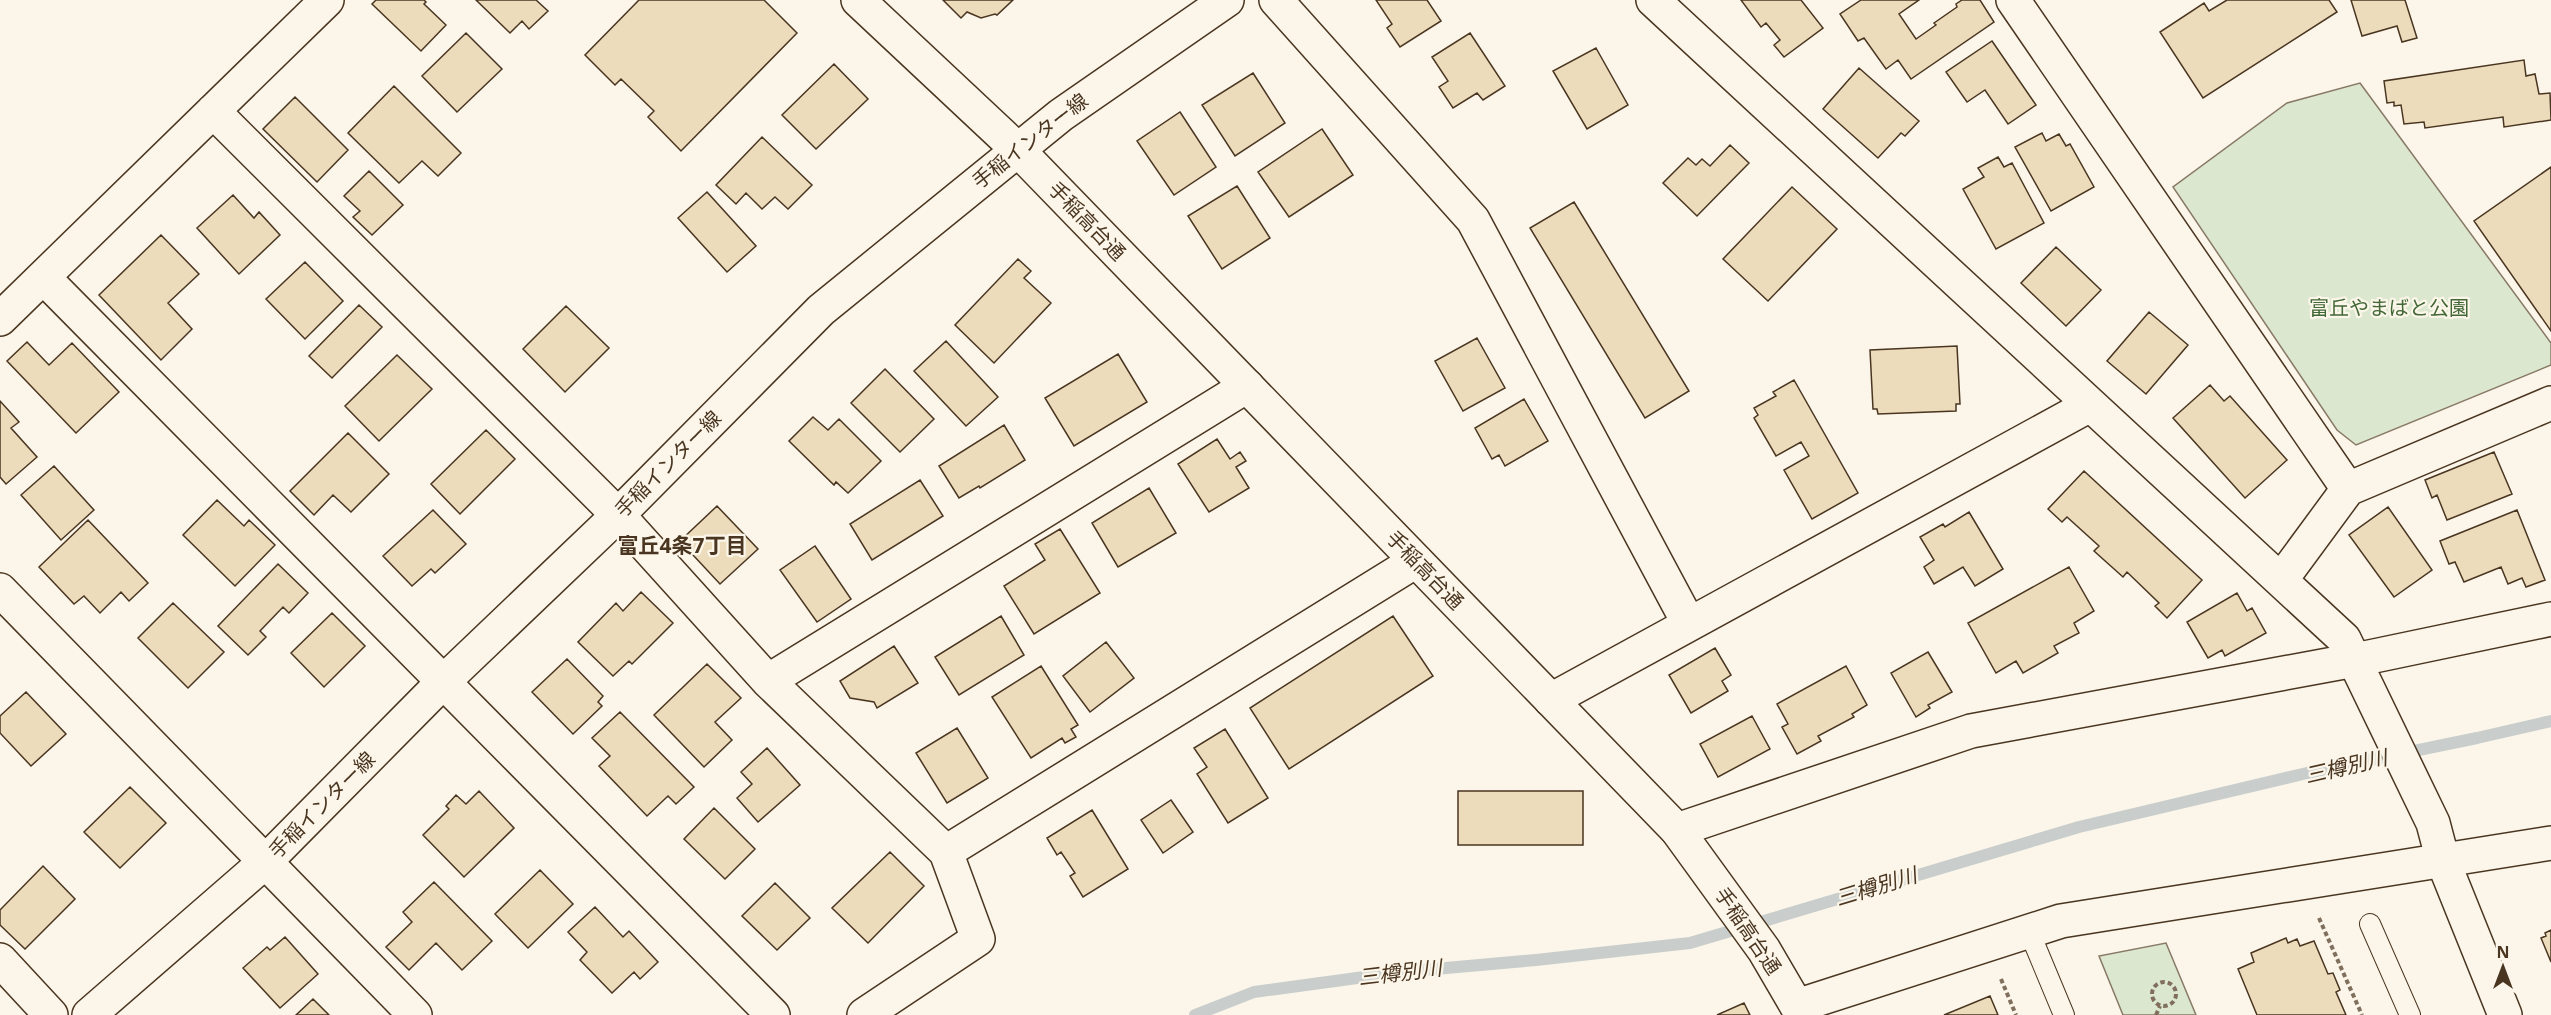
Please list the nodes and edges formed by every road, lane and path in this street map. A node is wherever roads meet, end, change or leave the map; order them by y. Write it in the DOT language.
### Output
graph roads {
  1 [pos="327,0"];
  2 [pos="858,0"];
  3 [pos="1227,0"];
  4 [pos="1276,0"];
  5 [pos="1653,0"];
  6 [pos="2013,0"];
  7 [pos="213,111"];
  8 [pos="1017,149"];
  9 [pos="43,277"];
  10 [pos="0,319"];
  11 [pos="1247,386"];
  12 [pos="2551,403"];
  13 [pos="2090,405"];
  14 [pos="2348,489"];
  15 [pos="618,515"];
  16 [pos="1416,561"];
  17 [pos="2281,580"];
  18 [pos="0,590"];
  19 [pos="2551,619"];
  20 [pos="1689,624"];
  21 [pos="2355,660"];
  22 [pos="768,681"];
  23 [pos="442,683"];
  24 [pos="1551,700"];
  25 [pos="1677,830"];
  26 [pos="2551,843"];
  27 [pos="946,852"];
  28 [pos="2443,861"];
  29 [pos="266,862"];
  30 [pos="2316,912"];
  31 [pos="2370,924"];
  32 [pos="2029,931"];
  33 [pos="0,960"];
  34 [pos="2000,977"];
  35 [pos="2160,1006"];
  36 [pos="1800,1011"];
  37 [pos="51,1015"];
  38 [pos="89,1015"];
  39 [pos="416,1015"];
  40 [pos="773,1015"];
  41 [pos="864,1015"];
  42 [pos="2016,1015"];
  43 [pos="2064,1015"];
  44 [pos="2156,1015"];
  45 [pos="2362,1015"];
  46 [pos="2410,1015"];
  47 [pos="2505,1015"];
  1 -- 7 [label="street"];
  2 -- 8 [label="street, 手稲高台通"];
  3 -- 8 [label="street, 手稲インター線"];
  4 -- 20 [label="street"];
  5 -- 13 [label="street"];
  6 -- 14 [label="street"];
  7 -- 9 [label="street"];
  7 -- 15 [label="street"];
  8 -- 11 [label="street, 手稲高台通"];
  8 -- 15 [label="street, 手稲インター線"];
  9 -- 10 [label="street"];
  9 -- 23 [label="street"];
  11 -- 16 [label="street, 手稲高台通"];
  11 -- 22 [label="street"];
  12 -- 14 [label="street"];
  13 -- 17 [label="street"];
  13 -- 20 [label="street"];
  14 -- 17 [label="street"];
  15 -- 22 [label="street"];
  15 -- 23 [label="street, 手稲インター線"];
  16 -- 24 [label="street, 手稲高台通"];
  16 -- 27 [label="street"];
  17 -- 21 [label="street"];
  18 -- 29 [label="street"];
  19 -- 21 [label="street"];
  20 -- 24 [label="street"];
  21 -- 25 [label="street"];
  21 -- 28 [label="street"];
  22 -- 27 [label="street"];
  23 -- 29 [label="street, 手稲インター線"];
  23 -- 40 [label="street"];
  24 -- 25 [label="street, 手稲高台通"];
  25 -- 36 [label="street, 手稲高台通"];
  26 -- 28 [label="street"];
  27 -- 41 [label="street"];
  28 -- 32 [label="street"];
  28 -- 47 [label="street"];
  29 -- 38 [label="street, 手稲インター線"];
  29 -- 39 [label="street"];
  30 -- 45 [label="path"];
  31 -- 46 [label="lane"];
  32 -- 36 [label="street"];
  32 -- 43 [label="lane"];
  33 -- 37 [label="street"];
  34 -- 42 [label="path"];
  35 -- 35 [label="path"];
  35 -- 44 [label="path"];
}
